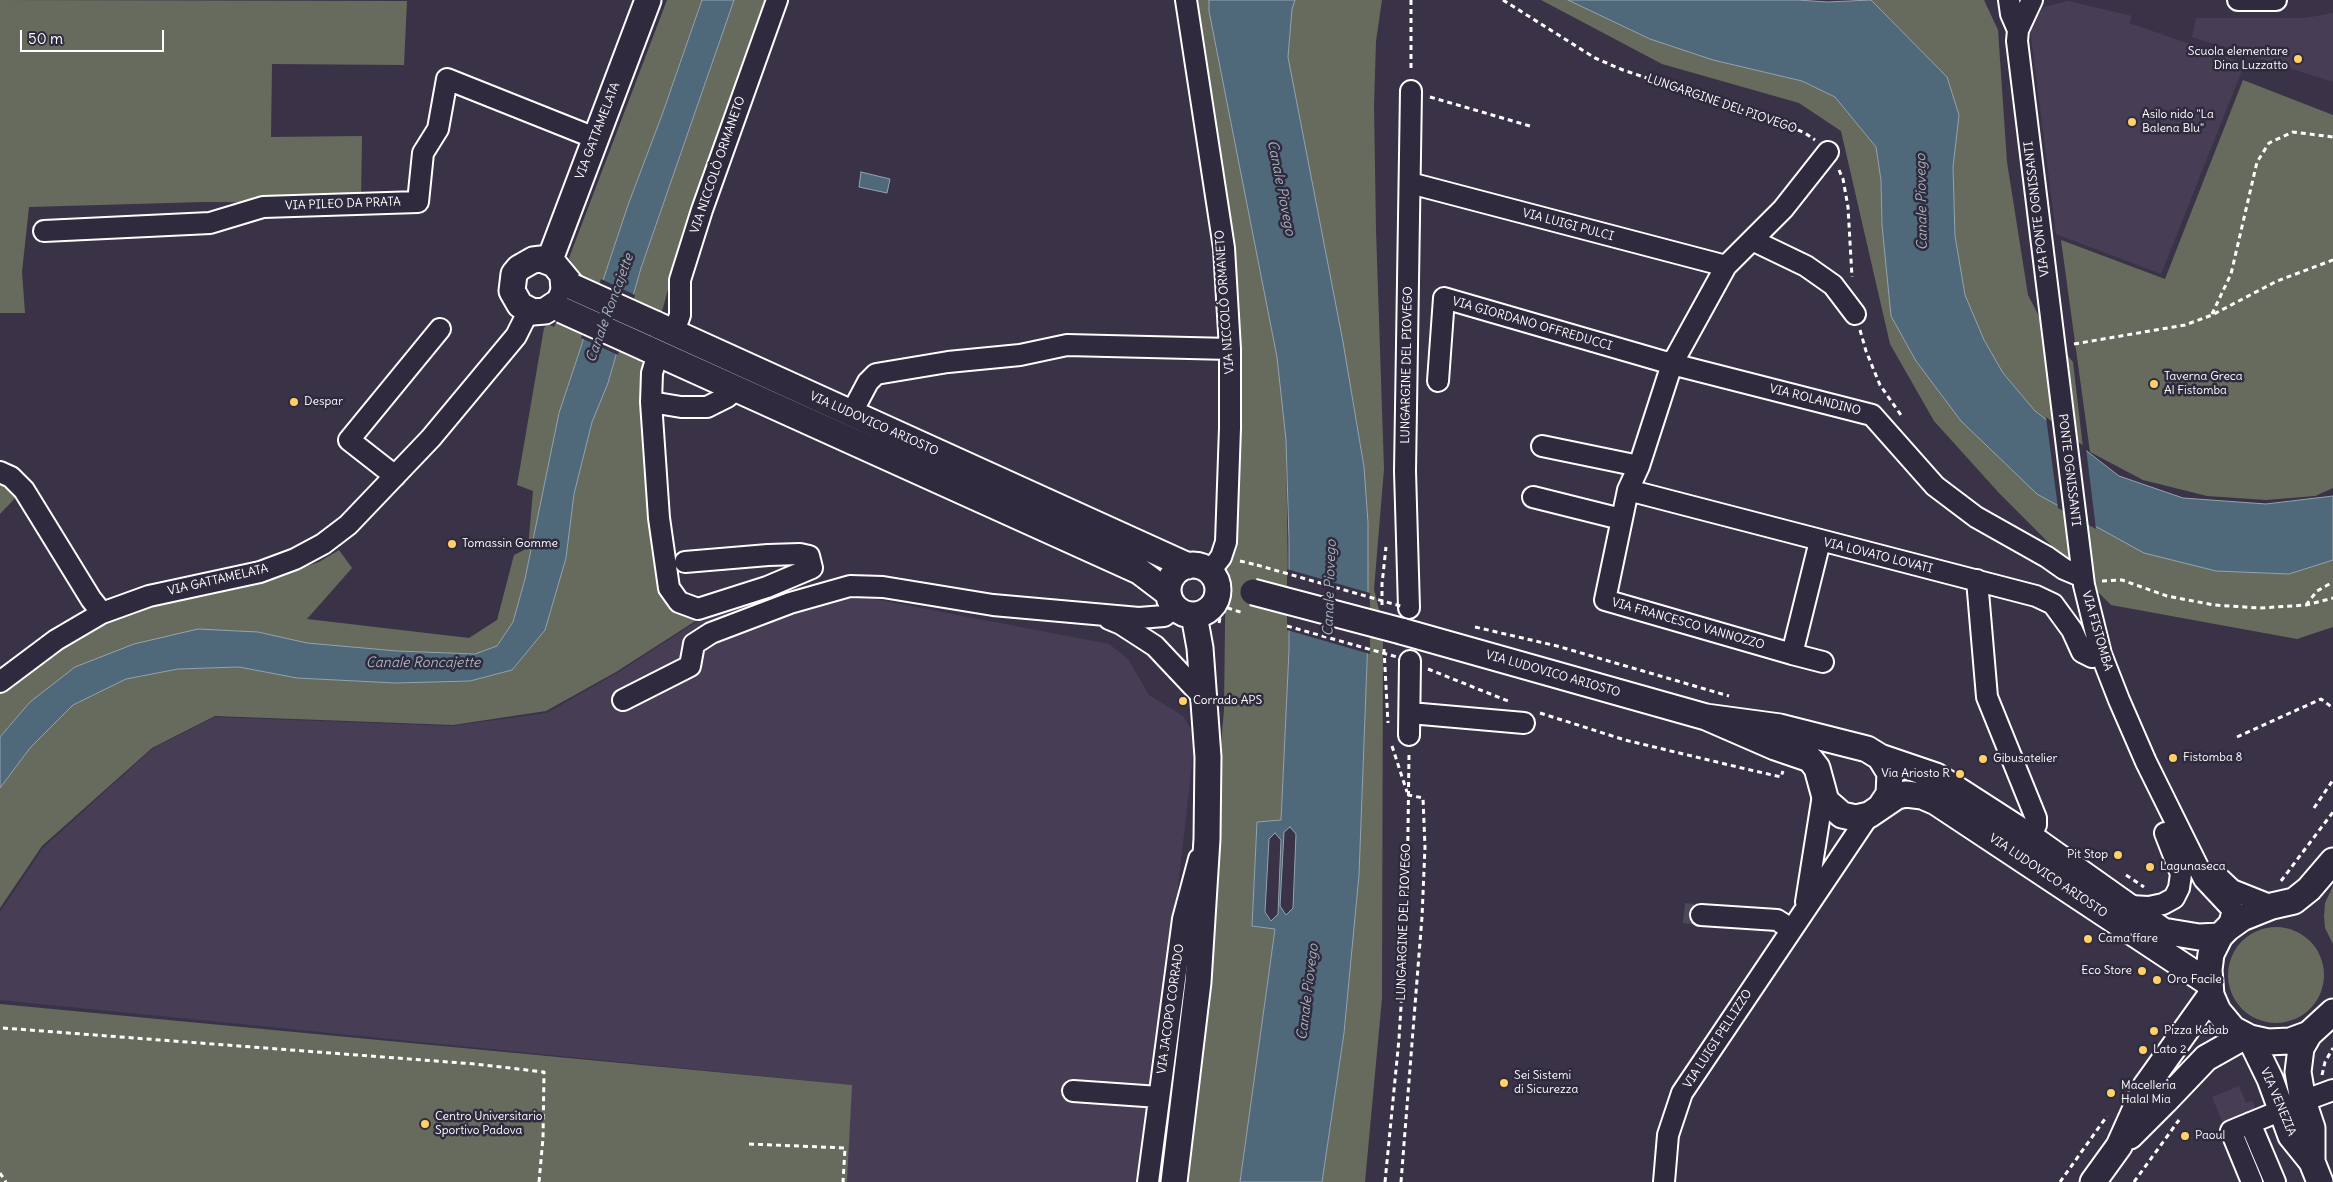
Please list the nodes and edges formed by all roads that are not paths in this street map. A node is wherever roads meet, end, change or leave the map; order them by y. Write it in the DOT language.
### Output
graph roads {
  1 [pos="648,0"];
  2 [pos="776,0"];
  3 [pos="1186,0"];
  4 [pos="2009,0"];
  5 [pos="2015,0"];
  6 [pos="2030,0"];
  7 [pos="2238,0"];
  8 [pos="2276,0"];
  9 [pos="2018,30"];
  10 [pos="1411,91"];
  11 [pos="595,138"];
  12 [pos="1828,152"];
  13 [pos="1410,183"];
  14 [pos="44,231"];
  15 [pos="1752,240"];
  16 [pos="1726,266"];
  17 [pos="562,275"];
  18 [pos="547,310"];
  19 [pos="1855,314"];
  20 [pos="664,328"];
  21 [pos="440,329"];
  22 [pos="1230,349"];
  23 [pos="652,350"];
  24 [pos="1672,364"];
  25 [pos="1438,381"];
  26 [pos="736,388"];
  27 [pos="2059,388"];
  28 [pos="651,402"];
  29 [pos="850,414"];
  30 [pos="1542,446"];
  31 [pos="1639,466"];
  32 [pos="0,472"];
  33 [pos="395,476"];
  34 [pos="1628,490"];
  35 [pos="1533,497"];
  36 [pos="1621,519"];
  37 [pos="1820,541"];
  38 [pos="2080,553"];
  39 [pos="685,562"];
  40 [pos="1205,575"];
  41 [pos="1977,580"];
  42 [pos="2084,581"];
  43 [pos="1179,605"];
  44 [pos="1407,608"];
  45 [pos="102,613"];
  46 [pos="1100,615"];
  47 [pos="1792,654"];
  48 [pos="2101,654"];
  49 [pos="1403,659"];
  50 [pos="1823,662"];
  51 [pos="0,682"];
  52 [pos="1204,698"];
  53 [pos="624,700"];
  54 [pos="1410,713"];
  55 [pos="1706,716"];
  56 [pos="1530,717"];
  57 [pos="1409,735"];
  58 [pos="1854,747"];
  59 [pos="1880,757"];
  60 [pos="2146,762"];
  61 [pos="1822,791"];
  62 [pos="1875,811"];
  63 [pos="2029,836"];
  64 [pos="1207,839"];
  65 [pos="2333,861"];
  66 [pos="2272,895"];
  67 [pos="2130,906"];
  68 [pos="1805,909"];
  69 [pos="1701,915"];
  70 [pos="1791,929"];
  71 [pos="2224,932"];
  72 [pos="2210,989"];
  73 [pos="2333,1012"];
  74 [pos="2309,1034"];
  75 [pos="2248,1037"];
  76 [pos="2333,1090"];
  77 [pos="1073,1091"];
  78 [pos="1159,1097"];
  79 [pos="2292,1105"];
  80 [pos="2250,1123"];
  81 [pos="2119,1146"];
  82 [pos="2316,1172"];
  83 [pos="1148,1182"];
  84 [pos="1174,1182"];
  85 [pos="1664,1182"];
  86 [pos="2093,1182"];
  87 [pos="2252,1182"];
  88 [pos="2275,1182"];
  1 -- 11 [label="main road, VIA GATTAMELATA"];
  2 -- 20 [label="street, VIA NICCOLÒ ORMANETO"];
  3 -- 22 [label="street, VIA NICCOLÒ ORMANETO"];
  4 -- 9 [label="street, VIA PONTE OGNISSANTI"];
  5 -- 6 [label="street"];
  6 -- 9 [label="street, VIA PONTE OGNISSANTI"];
  7 -- 8 [label="street"];
  9 -- 27 [label="street, VIA PONTE OGNISSANTI"];
  10 -- 13 [label="street, LUNGARGINE DEL PIOVEGO"];
  11 -- 14 [label="street, VIA PILEO DA PRATA"];
  11 -- 17 [label="main road, VIA GATTAMELATA"];
  12 -- 15 [label="street, VIA FRANCESCO VANNOZZO"];
  13 -- 16 [label="street, VIA LUIGI PULCI"];
  13 -- 44 [label="street, LUNGARGINE DEL PIOVEGO"];
  15 -- 16 [label="street, VIA FRANCESCO VANNOZZO"];
  15 -- 19 [label="street"];
  16 -- 24 [label="street, VIA FRANCESCO VANNOZZO"];
  17 -- 18 [label="main road"];
  17 -- 18 [label="main road"];
  17 -- 20 [label="main road, VIA LUDOVICO ARIOSTO, bridge"];
  18 -- 23 [label="main road, VIA LUDOVICO ARIOSTO, bridge"];
  18 -- 33 [label="street, VIA GATTAMELATA"];
  20 -- 29 [label="main road, VIA LUDOVICO ARIOSTO"];
  21 -- 33 [label="street"];
  22 -- 29 [label="street"];
  22 -- 40 [label="street, VIA NICCOLÒ ORMANETO"];
  23 -- 26 [label="main road, VIA LUDOVICO ARIOSTO"];
  23 -- 28 [label="street"];
  24 -- 25 [label="street, VIA GIORDANO OFFREDUCCI"];
  24 -- 31 [label="street, VIA FRANCESCO VANNOZZO"];
  24 -- 42 [label="street, VIA ROLANDINO"];
  26 -- 28 [label="street"];
  26 -- 43 [label="main road, VIA LUDOVICO ARIOSTO"];
  27 -- 38 [label="street, PONTE OGNISSANTI"];
  28 -- 39 [label="street"];
  29 -- 40 [label="main road, VIA LUDOVICO ARIOSTO"];
  30 -- 31 [label="street"];
  31 -- 34 [label="street, VIA FRANCESCO VANNOZZO"];
  32 -- 45 [label="street"];
  33 -- 45 [label="street, VIA GATTAMELATA"];
  34 -- 36 [label="street, VIA FRANCESCO VANNOZZO"];
  34 -- 37 [label="street, VIA LOVATO LOVATI"];
  35 -- 36 [label="street"];
  36 -- 47 [label="street, VIA FRANCESCO VANNOZZO"];
  37 -- 41 [label="street, VIA LOVATO LOVATI"];
  37 -- 47 [label="street"];
  38 -- 42 [label="street, VIA FISTOMBA"];
  40 -- 43 [label="main road"];
  40 -- 43 [label="main road"];
  40 -- 55 [label="main road, VIA LUDOVICO ARIOSTO, bridge"];
  41 -- 48 [label="street, VIA LOVATO LOVATI"];
  41 -- 63 [label="street"];
  42 -- 48 [label="street, VIA FISTOMBA"];
  43 -- 46 [label="street"];
  43 -- 52 [label="main road, VIA JACOPO CORRADO"];
  45 -- 51 [label="street, VIA GATTAMELATA"];
  46 -- 52 [label="street"];
  46 -- 53 [label="street"];
  47 -- 50 [label="street, VIA FRANCESCO VANNOZZO"];
  48 -- 60 [label="street, VIA FISTOMBA"];
  49 -- 54 [label="street"];
  52 -- 64 [label="main road, VIA JACOPO CORRADO"];
  54 -- 56 [label="street"];
  54 -- 57 [label="street"];
  55 -- 58 [label="main road, VIA LUDOVICO ARIOSTO"];
  55 -- 61 [label="main road, VIA LUDOVICO ARIOSTO"];
  58 -- 59 [label="main road, VIA LUDOVICO ARIOSTO"];
  58 -- 61 [label="main road"];
  59 -- 62 [label="main road"];
  59 -- 63 [label="main road, VIA LUDOVICO ARIOSTO"];
  60 -- 66 [label="street, VIA FISTOMBA"];
  60 -- 67 [label="street, VIA FISTOMBA"];
  60 -- 71 [label="street, VIA FISTOMBA"];
  61 -- 62 [label="main road, VIA LUDOVICO ARIOSTO"];
  61 -- 68 [label="street, VIA LUIGI PELLIZZO"];
  62 -- 68 [label="street, VIA LUIGI PELLIZZO"];
  62 -- 72 [label="main road, VIA LUDOVICO ARIOSTO"];
  63 -- 67 [label="main road, VIA LUDOVICO ARIOSTO"];
  64 -- 78 [label="street, VIA JACOPO CORRADO"];
  64 -- 84 [label="main road, VIA JACOPO CORRADO"];
  65 -- 66 [label="main road"];
  66 -- 71 [label="main road"];
  67 -- 71 [label="main road, VIA LUDOVICO ARIOSTO"];
  68 -- 70 [label="street, VIA LUIGI PELLIZZO"];
  69 -- 70 [label="street"];
  70 -- 85 [label="street, VIA LUIGI PELLIZZO"];
  71 -- 72 [label="main road"];
  72 -- 75 [label="main road"];
  72 -- 81 [label="main road"];
  73 -- 74 [label="main road"];
  74 -- 75 [label="main road"];
  74 -- 79 [label="main road, VIA VENEZIA"];
  75 -- 79 [label="main road, VIA VENEZIA"];
  75 -- 81 [label="main road"];
  76 -- 79 [label="street"];
  77 -- 78 [label="street"];
  78 -- 83 [label="street, VIA JACOPO CORRADO"];
  79 -- 80 [label="street"];
  79 -- 82 [label="main road, VIA VENEZIA"];
  80 -- 87 [label="street"];
  80 -- 88 [label="street"];
  81 -- 86 [label="main road"];
}
